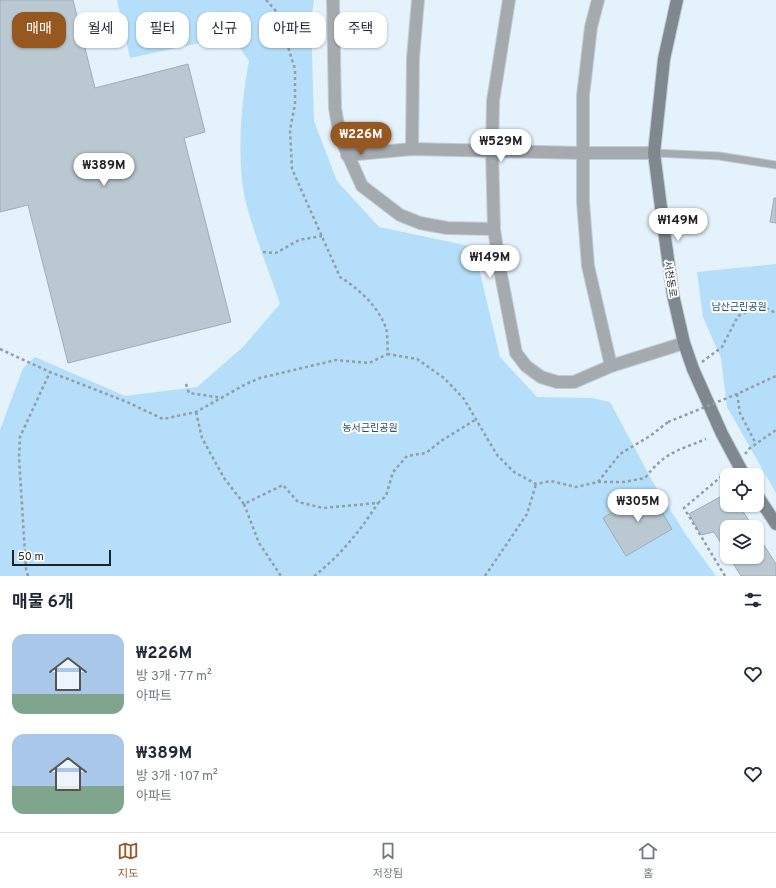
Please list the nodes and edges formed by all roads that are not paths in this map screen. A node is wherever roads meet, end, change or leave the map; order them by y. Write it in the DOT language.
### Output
graph roads {
  1 [pos="333,0"];
  2 [pos="418,0"];
  3 [pos="509,0"];
  4 [pos="598,0"];
  5 [pos="677,0"];
  6 [pos="412,149"];
  7 [pos="492,150"];
  8 [pos="654,153"];
  9 [pos="582,154"];
  10 [pos="347,155"];
  11 [pos="776,165"];
  12 [pos="494,229"];
  13 [pos="684,343"];
  14 [pos="612,366"];
  15 [pos="740,468"];
  16 [pos="764,506"];
  17 [pos="776,524"];
  1 -- 10 [label="street"];
  2 -- 6 [label="street"];
  3 -- 7 [label="street"];
  4 -- 9 [label="street"];
  5 -- 8 [label="street, 서천동로"];
  6 -- 7 [label="street"];
  6 -- 10 [label="street"];
  7 -- 9 [label="street"];
  7 -- 12 [label="street"];
  8 -- 9 [label="street"];
  8 -- 11 [label="lane"];
  8 -- 13 [label="street, 서천동로"];
  9 -- 14 [label="street"];
  10 -- 12 [label="street"];
  12 -- 14 [label="street"];
  13 -- 14 [label="street"];
  13 -- 15 [label="street, 서천동로"];
  16 -- 17 [label="street"];
}
